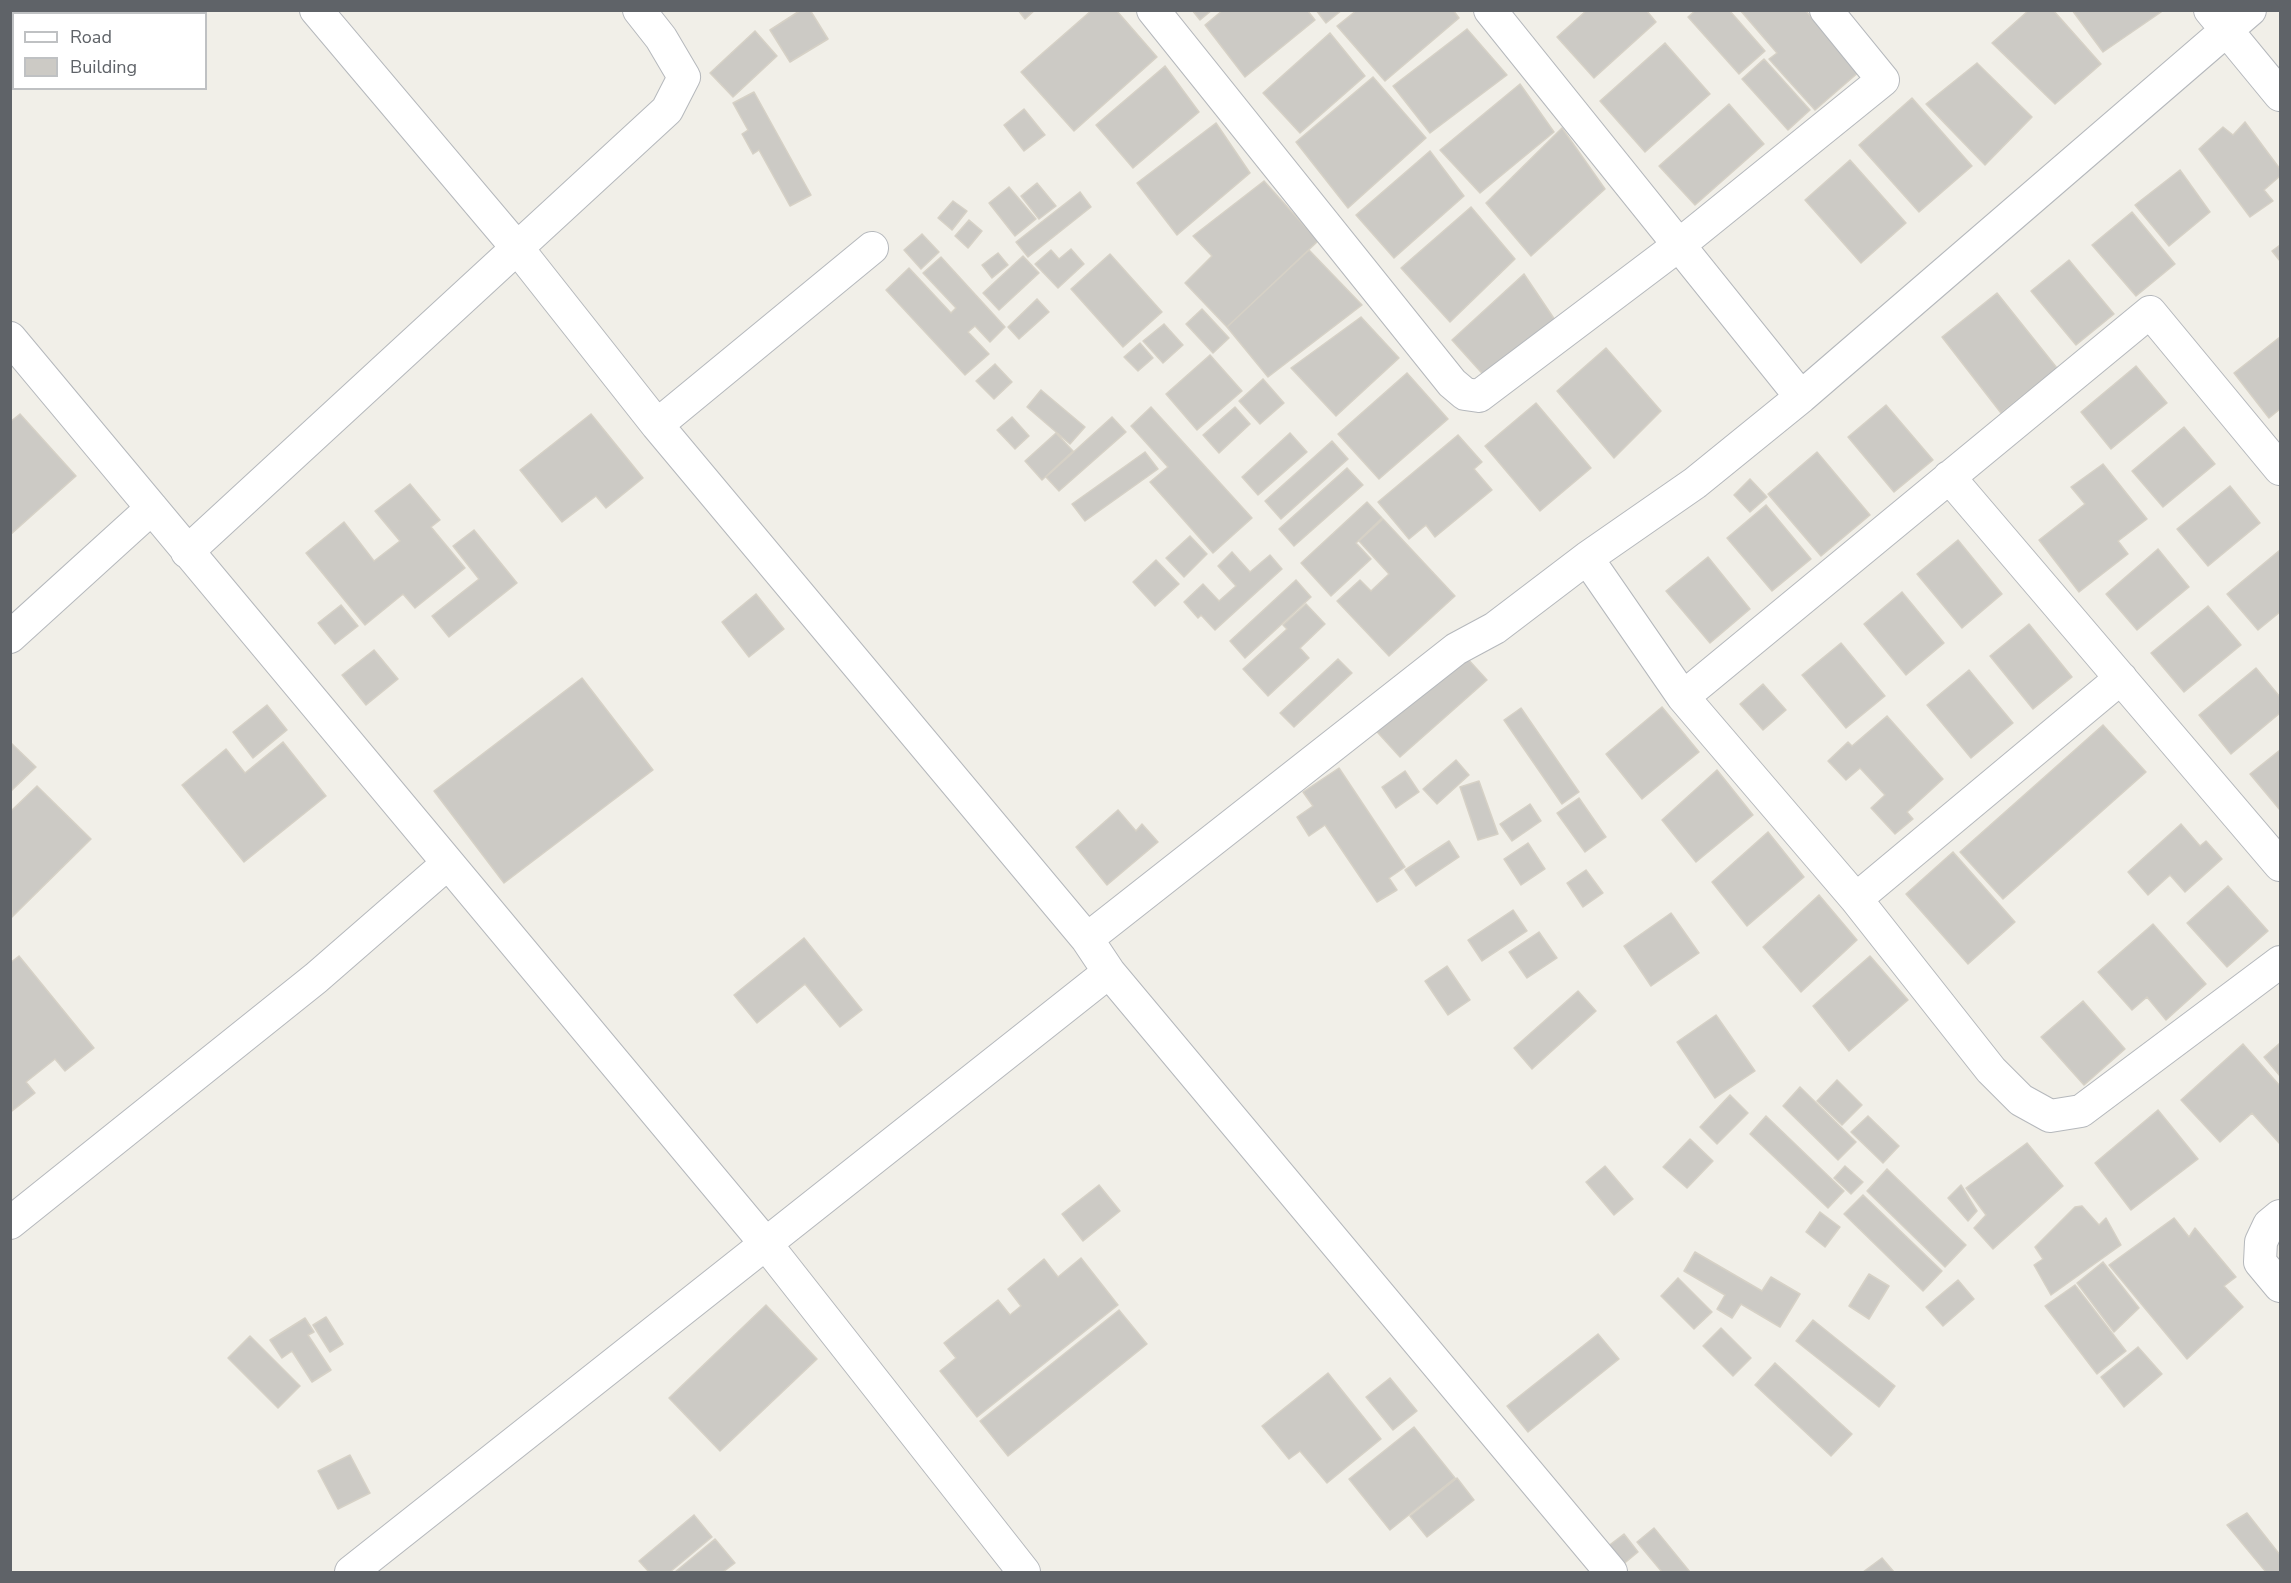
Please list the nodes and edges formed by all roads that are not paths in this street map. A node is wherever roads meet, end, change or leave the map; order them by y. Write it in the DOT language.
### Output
graph roads {
  1 [pos="316,10"];
  2 [pos="639,10"];
  3 [pos="1153,10"];
  4 [pos="1490,10"];
  5 [pos="1826,10"];
  6 [pos="2250,10"];
  7 [pos="2218,20"];
  8 [pos="2280,94"];
  9 [pos="1679,245"];
  10 [pos="872,248"];
  11 [pos="518,249"];
  12 [pos="10,338"];
  13 [pos="1801,397"];
  14 [pos="657,425"];
  15 [pos="2280,469"];
  16 [pos="1949,477"];
  17 [pos="152,508"];
  18 [pos="188,552"];
  19 [pos="1587,558"];
  20 [pos="10,637"];
  21 [pos="2121,678"];
  22 [pos="1683,697"];
  23 [pos="447,864"];
  24 [pos="2280,865"];
  25 [pos="1856,899"];
  26 [pos="1087,939"];
  27 [pos="2280,962"];
  28 [pos="1109,972"];
  29 [pos="2280,1216"];
  30 [pos="10,1223"];
  31 [pos="765,1244"];
  32 [pos="2280,1286"];
  33 [pos="351,1572"];
  34 [pos="1024,1572"];
  35 [pos="1611,1572"];
  1 -- 11 [label="street"];
  2 -- 11 [label="street"];
  3 -- 9 [label="street"];
  4 -- 9 [label="street"];
  5 -- 9 [label="street"];
  6 -- 7 [label="street"];
  7 -- 8 [label="street"];
  7 -- 13 [label="street"];
  9 -- 13 [label="street"];
  10 -- 14 [label="street"];
  11 -- 14 [label="street"];
  11 -- 18 [label="street"];
  12 -- 17 [label="street"];
  13 -- 19 [label="street"];
  14 -- 26 [label="street"];
  15 -- 16 [label="street"];
  16 -- 21 [label="street"];
  16 -- 22 [label="street"];
  17 -- 18 [label="street"];
  17 -- 20 [label="street"];
  18 -- 23 [label="street"];
  19 -- 22 [label="street"];
  19 -- 26 [label="street"];
  21 -- 24 [label="street"];
  21 -- 25 [label="street"];
  22 -- 25 [label="street"];
  23 -- 30 [label="street"];
  23 -- 31 [label="street"];
  25 -- 27 [label="street"];
  26 -- 28 [label="street"];
  28 -- 31 [label="street"];
  28 -- 35 [label="street"];
  29 -- 32 [label="street"];
  31 -- 33 [label="street"];
  31 -- 34 [label="street"];
}
